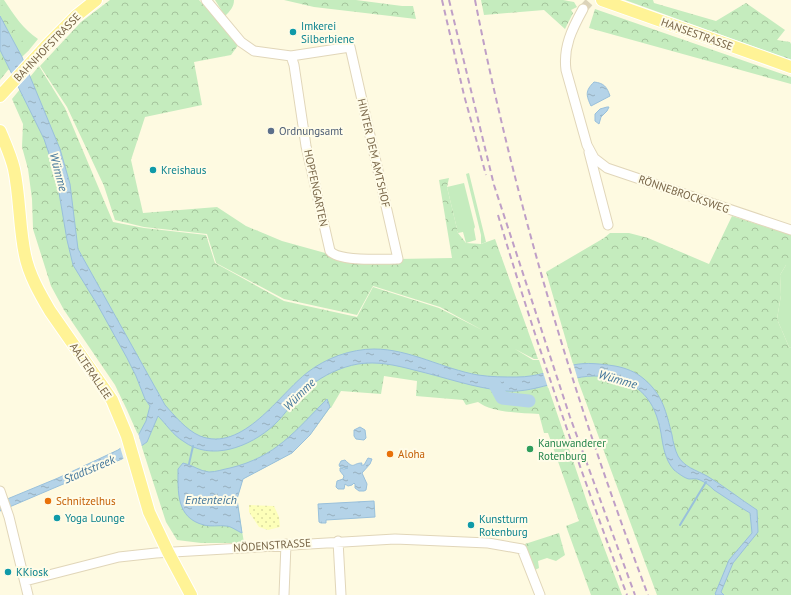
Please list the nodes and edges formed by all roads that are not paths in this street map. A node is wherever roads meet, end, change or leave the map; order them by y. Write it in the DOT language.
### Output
graph roads {
  1 [pos="96,0"];
  2 [pos="206,0"];
  3 [pos="604,1"];
  4 [pos="583,9"];
  5 [pos="291,56"];
  6 [pos="791,68"];
  7 [pos="1,94"];
  8 [pos="0,131"];
  9 [pos="587,145"];
  10 [pos="2,151"];
  11 [pos="608,225"];
  12 [pos="791,230"];
  13 [pos="398,259"];
  14 [pos="1,493"];
  15 [pos="5,516"];
  16 [pos="338,541"];
  17 [pos="286,544"];
  18 [pos="168,552"];
  19 [pos="25,581"];
  20 [pos="28,595"];
  21 [pos="191,595"];
  22 [pos="284,595"];
  23 [pos="342,595"];
  24 [pos="540,595"];
  1 -- 7 [label="main road, BAHNHOFSTRASSE"];
  2 -- 5 [label="street"];
  3 -- 6 [label="main road, HANSESTRASSE"];
  4 -- 9 [label="street, RÖNNEBROCKSWEG"];
  5 -- 13 [label="street, HOPFENGARTEN"];
  5 -- 13 [label="street, HINTER DEM AMTSHOF"];
  8 -- 10 [label="main road, AALTERALLEE"];
  9 -- 11 [label="street, RÖNNEBROCKSWEG"];
  9 -- 12 [label="street, RÖNNEBROCKSWEG"];
  10 -- 18 [label="main road, AALTERALLEE"];
  14 -- 15 [label="street"];
  15 -- 19 [label="street"];
  16 -- 17 [label="street, NÖDENSTRASSE"];
  16 -- 23 [label="street"];
  16 -- 24 [label="street, NÖDENSTRASSE"];
  17 -- 18 [label="street, NÖDENSTRASSE"];
  17 -- 22 [label="street"];
  18 -- 19 [label="street, NÖDENSTRASSE"];
  18 -- 21 [label="main road, AALTERALLEE"];
  19 -- 20 [label="street"];
}
